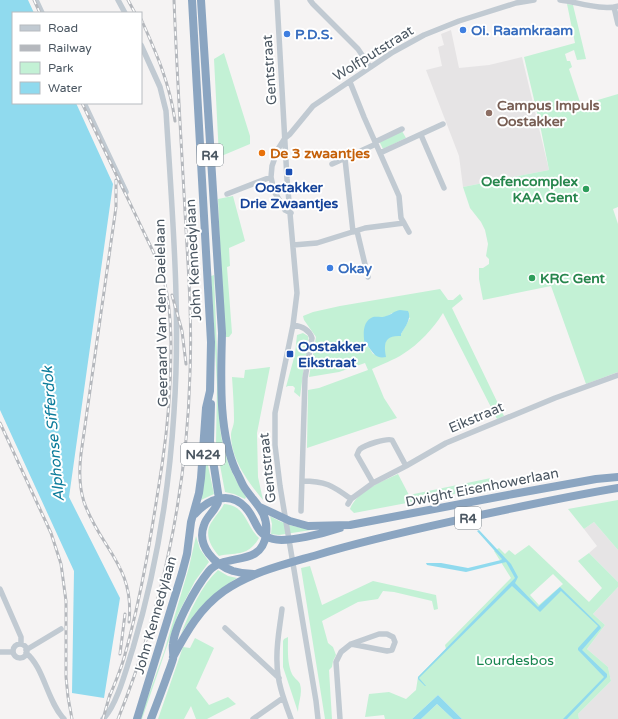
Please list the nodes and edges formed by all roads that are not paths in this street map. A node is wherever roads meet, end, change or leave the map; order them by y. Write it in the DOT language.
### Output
graph roads {
  1 [pos="36,0"];
  2 [pos="118,0"];
  3 [pos="192,0"];
  4 [pos="201,0"];
  5 [pos="276,0"];
  6 [pos="310,0"];
  7 [pos="534,0"];
  8 [pos="560,0"];
  9 [pos="516,1"];
  10 [pos="616,7"];
  11 [pos="42,12"];
  12 [pos="124,12"];
  13 [pos="618,24"];
  14 [pos="142,47"];
  15 [pos="370,67"];
  16 [pos="350,82"];
  17 [pos="84,104"];
  18 [pos="443,124"];
  19 [pos="402,129"];
  20 [pos="420,135"];
  21 [pos="285,138"];
  22 [pos="375,143"];
  23 [pos="380,153"];
  24 [pos="345,159"];
  25 [pos="332,164"];
  26 [pos="271,177"];
  27 [pos="444,188"];
  28 [pos="126,192"];
  29 [pos="227,194"];
  30 [pos="290,214"];
  31 [pos="404,223"];
  32 [pos="355,231"];
  33 [pos="409,232"];
  34 [pos="293,245"];
  35 [pos="368,277"];
  36 [pos="293,325"];
  37 [pos="618,376"];
  38 [pos="210,392"];
  39 [pos="406,466"];
  40 [pos="618,476"];
  41 [pos="302,481"];
  42 [pos="373,483"];
  43 [pos="618,488"];
  44 [pos="351,498"];
  45 [pos="219,499"];
  46 [pos="348,504"];
  47 [pos="260,507"];
  48 [pos="301,511"];
  49 [pos="193,516"];
  50 [pos="350,525"];
  51 [pos="266,536"];
  52 [pos="218,563"];
  53 [pos="257,574"];
  54 [pos="0,589"];
  55 [pos="282,609"];
  56 [pos="226,628"];
  57 [pos="61,629"];
  58 [pos="21,644"];
  59 [pos="351,644"];
  60 [pos="0,652"];
  61 [pos="13,652"];
  62 [pos="26,652"];
  63 [pos="173,658"];
  64 [pos="279,678"];
  65 [pos="283,698"];
  66 [pos="64,719"];
  67 [pos="103,719"];
  68 [pos="137,719"];
  69 [pos="151,719"];
  70 [pos="253,719"];
  71 [pos="291,719"];
  72 [pos="318,719"];
  73 [pos="340,719"];
  1 -- 11 [label="street"];
  2 -- 12 [label="street"];
  3 -- 38 [label="highway, John Kennedylaan / R4"];
  4 -- 47 [label="highway, John Kennedylaan / R4"];
  5 -- 21 [label="street, Gentstraat"];
  6 -- 15 [label="street"];
  7 -- 9 [label="street, Wolfputstraat"];
  8 -- 10 [label="street"];
  9 -- 15 [label="street, Wolfputstraat"];
  10 -- 13 [label="street"];
  14 -- 67 [label="street, Geeraard Van den Daelelaan"];
  15 -- 16 [label="street, Wolfputstraat"];
  16 -- 21 [label="street, Wolfputstraat"];
  16 -- 22 [label="street"];
  17 -- 28 [label="street"];
  18 -- 20 [label="street"];
  19 -- 22 [label="street"];
  20 -- 23 [label="street"];
  20 -- 27 [label="street"];
  21 -- 26 [label="street"];
  21 -- 30 [label="street, Gentstraat"];
  22 -- 23 [label="street"];
  22 -- 24 [label="street"];
  23 -- 31 [label="street"];
  24 -- 25 [label="street"];
  24 -- 32 [label="street"];
  26 -- 29 [label="street"];
  26 -- 30 [label="street"];
  30 -- 34 [label="street, Gentstraat"];
  31 -- 32 [label="street"];
  31 -- 33 [label="street"];
  32 -- 34 [label="street"];
  32 -- 35 [label="street"];
  34 -- 36 [label="street, Gentstraat"];
  36 -- 41 [label="street"];
  36 -- 72 [label="street, Gentstraat"];
  37 -- 39 [label="street, Eikstraat"];
  38 -- 45 [label="highway, R4"];
  38 -- 49 [label="highway, John Kennedylaan / N424"];
  39 -- 42 [label="street, Eikstraat"];
  39 -- 42 [label="street"];
  40 -- 50 [label="highway, Dwight Eisenhowerlaan / R4"];
  41 -- 44 [label="street"];
  41 -- 48 [label="street"];
  42 -- 44 [label="street, Eikstraat"];
  43 -- 53 [label="highway, Dwight Eisenhowerlaan / R4"];
  44 -- 46 [label="street, Eikstraat"];
  45 -- 49 [label="highway"];
  45 -- 51 [label="highway"];
  45 -- 52 [label="highway, Dwight Eisenhowerlaan / R4"];
  47 -- 50 [label="highway, John Kennedylaan / R4"];
  47 -- 51 [label="highway, John Kennedylaan / R4"];
  49 -- 68 [label="highway, John Kennedylaan / N424"];
  50 -- 51 [label="highway"];
  51 -- 52 [label="highway"];
  52 -- 53 [label="highway, Dwight Eisenhowerlaan / R4"];
  52 -- 63 [label="highway, John Kennedylaan"];
  53 -- 63 [label="highway, Dwight Eisenhowerlaan / R4"];
  54 -- 58 [label="street"];
  55 -- 64 [label="street"];
  56 -- 64 [label="street"];
  57 -- 62 [label="street"];
  58 -- 61 [label="street"];
  58 -- 62 [label="street"];
  59 -- 59 [label="street"];
  59 -- 73 [label="street"];
  60 -- 61 [label="street"];
  61 -- 62 [label="street"];
  62 -- 66 [label="street"];
  63 -- 69 [label="highway, John Kennedylaan"];
  64 -- 65 [label="street"];
  65 -- 70 [label="street"];
  65 -- 71 [label="street"];
}
